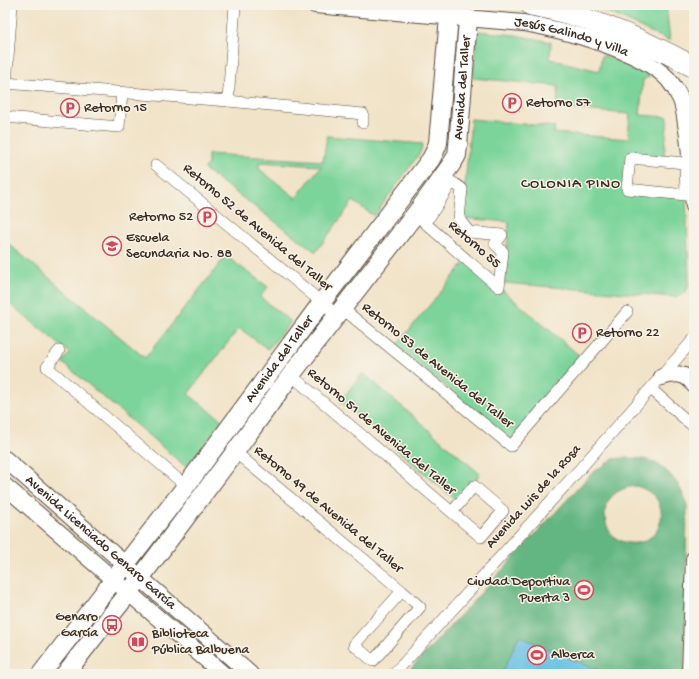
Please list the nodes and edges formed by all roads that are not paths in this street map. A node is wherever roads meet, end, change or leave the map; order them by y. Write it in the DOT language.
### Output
graph roads {
  1 [pos="12,5"];
  2 [pos="235,5"];
  3 [pos="315,5"];
  4 [pos="531,5"];
  5 [pos="449,17"];
  6 [pos="468,19"];
  7 [pos="694,67"];
  8 [pos="5,83"];
  9 [pos="122,93"];
  10 [pos="228,101"];
  11 [pos="5,117"];
  12 [pos="363,123"];
  13 [pos="156,164"];
  14 [pos="690,200"];
  15 [pos="424,222"];
  16 [pos="322,302"];
  17 [pos="340,312"];
  18 [pos="628,312"];
  19 [pos="694,339"];
  20 [pos="59,352"];
  21 [pos="291,375"];
  22 [pos="662,377"];
  23 [pos="694,385"];
  24 [pos="651,389"];
  25 [pos="247,405"];
  26 [pos="262,416"];
  27 [pos="694,427"];
  28 [pos="235,452"];
  29 [pos="5,459"];
  30 [pos="5,486"];
  31 [pos="186,486"];
  32 [pos="452,512"];
  33 [pos="694,559"];
  34 [pos="127,565"];
  35 [pos="141,577"];
  36 [pos="114,581"];
  37 [pos="402,591"];
  38 [pos="129,592"];
  39 [pos="41,674"];
  40 [pos="65,674"];
  41 [pos="223,674"];
  42 [pos="250,674"];
  43 [pos="394,674"];
  44 [pos="690,674"];
  1 -- 8 [label="street"];
  2 -- 10 [label="street"];
  3 -- 5 [label="main road, Jesús Galindo y Villa"];
  4 -- 7 [label="highway"];
  5 -- 6 [label="main road, Jesús Galindo y Villa"];
  5 -- 16 [label="main road, Avenida del Taller"];
  6 -- 14 [label="main road, Jesús Galindo y Villa"];
  6 -- 17 [label="main road, Avenida del Taller"];
  8 -- 9 [label="street"];
  9 -- 10 [label="street"];
  9 -- 11 [label="street"];
  10 -- 12 [label="street"];
  13 -- 16 [label="street, Retorno 52 de Avenida del Taller"];
  14 -- 14 [label="street"];
  15 -- 15 [label="street, Retorno 55"];
  16 -- 17 [label="street, Retorno 52 de Avenida del Taller"];
  16 -- 25 [label="main road, Avenida del Taller"];
  17 -- 18 [label="street, Retorno 53 de Avenida del Taller"];
  17 -- 21 [label="main road, Avenida del Taller"];
  19 -- 22 [label="street, Avenida Luis de la Rosa"];
  20 -- 31 [label="street"];
  21 -- 26 [label="main road, Avenida del Taller"];
  21 -- 32 [label="street, Retorno 51 de Avenida del Taller"];
  22 -- 23 [label="main road"];
  22 -- 24 [label="street, Avenida Luis de la Rosa"];
  24 -- 27 [label="street"];
  24 -- 43 [label="street, Avenida Luis de la Rosa"];
  25 -- 26 [label="main road"];
  25 -- 31 [label="main road, Avenida del Taller"];
  26 -- 28 [label="main road, Avenida del Taller"];
  28 -- 35 [label="main road, Avenida del Taller"];
  28 -- 37 [label="street, Retorno 49 de Avenida del Taller"];
  29 -- 34 [label="main road, Avenida Licenciado Genaro García"];
  30 -- 36 [label="main road, Avenida Licenciado Genaro García"];
  31 -- 34 [label="main road, Avenida del Taller"];
  32 -- 32 [label="street, Retorno 51 de Avenida del Taller"];
  33 -- 44 [label="main road"];
  34 -- 35 [label="main road, Avenida Licenciado Genaro García"];
  34 -- 36 [label="main road, Avenida del Taller"];
  35 -- 38 [label="main road, Avenida del Taller"];
  35 -- 42 [label="main road, Avenida Licenciado Genaro García"];
  36 -- 38 [label="main road, Avenida Licenciado Genaro García"];
  36 -- 39 [label="main road, Avenida del Taller"];
  37 -- 37 [label="street, Retorno 49 de Avenida del Taller"];
  38 -- 40 [label="main road, Avenida del Taller"];
  38 -- 41 [label="main road, Avenida Licenciado Genaro García"];
}
